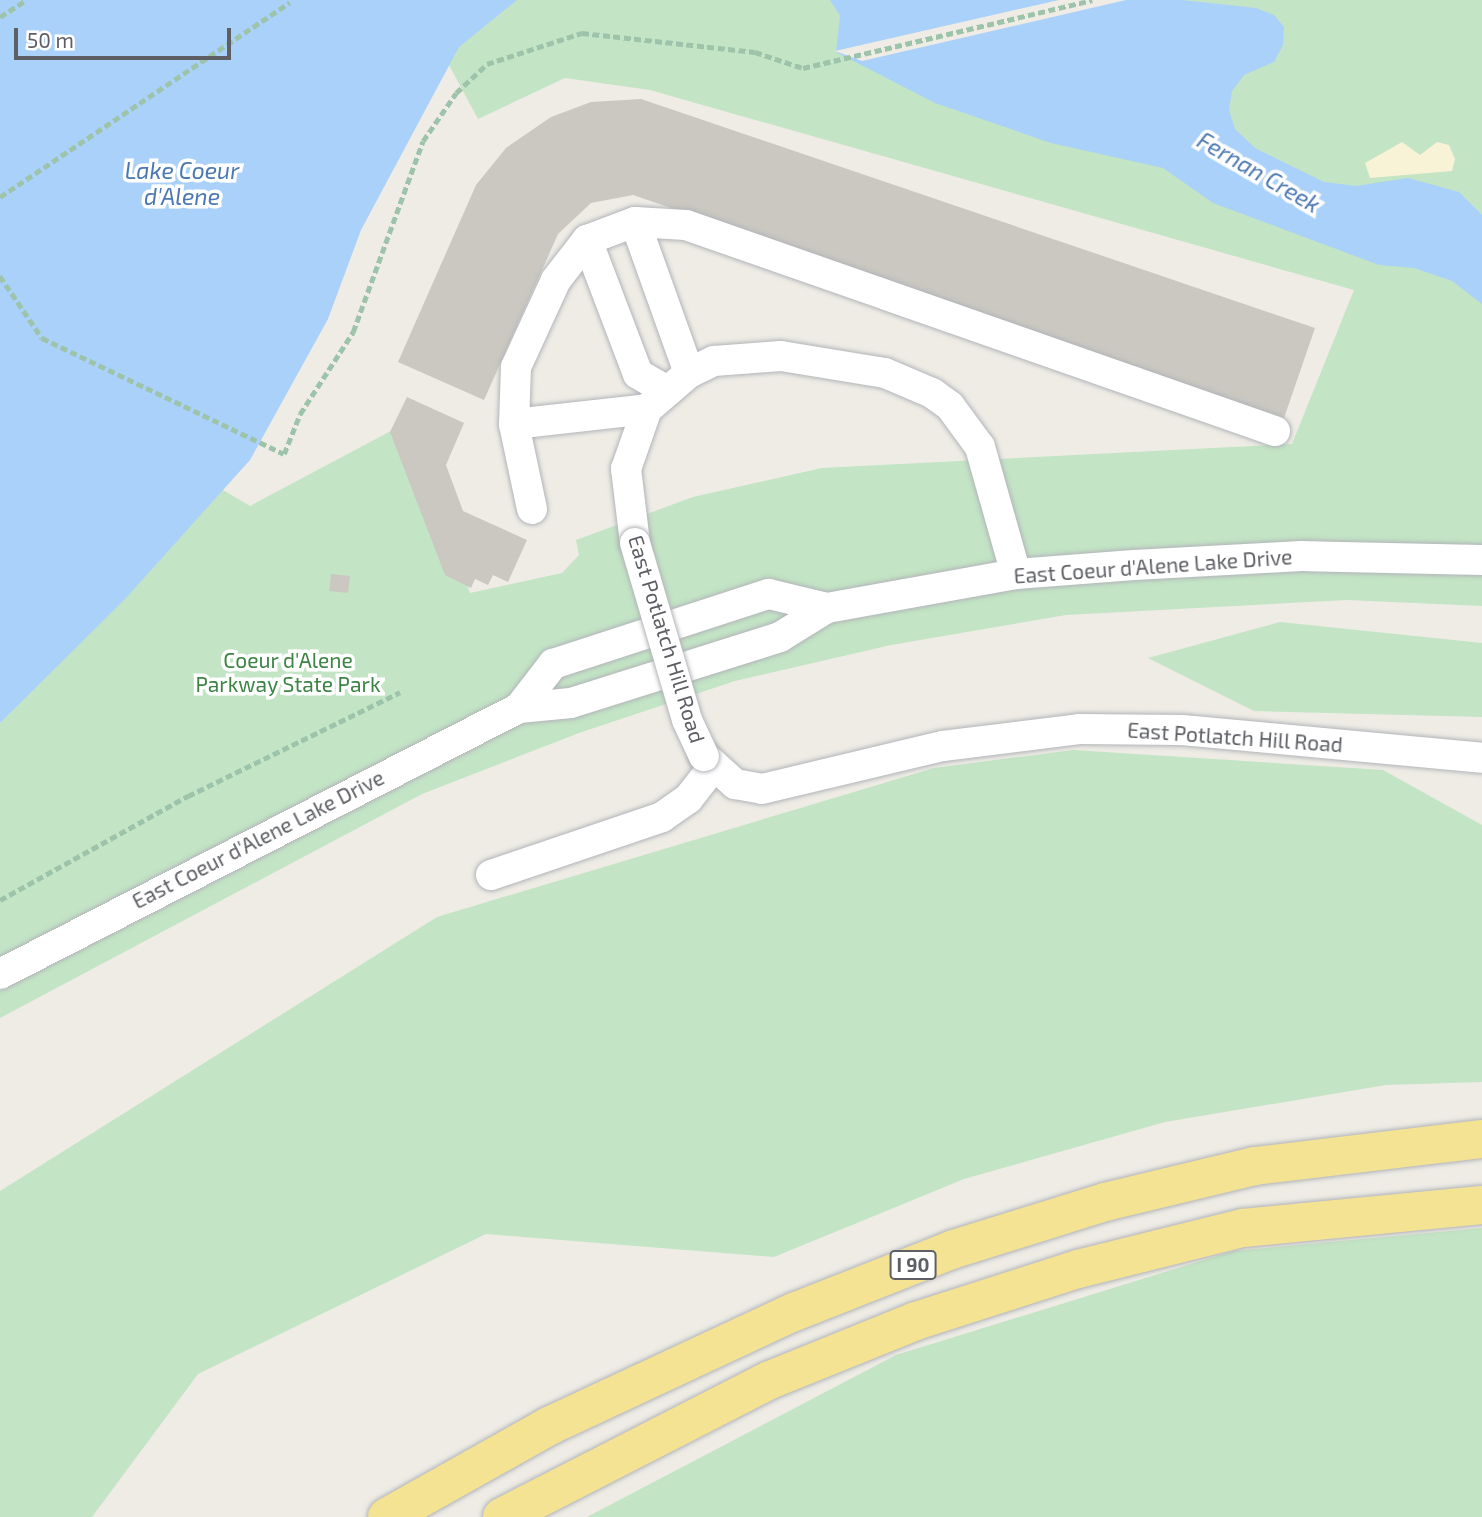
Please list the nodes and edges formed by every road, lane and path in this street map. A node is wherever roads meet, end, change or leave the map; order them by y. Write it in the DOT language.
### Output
graph roads {
  1 [pos="26,0"];
  2 [pos="1092,0"];
  3 [pos="290,2"];
  4 [pos="0,17"];
  5 [pos="0,197"];
  6 [pos="635,222"];
  7 [pos="587,240"];
  8 [pos="0,276"];
  9 [pos="667,391"];
  10 [pos="514,424"];
  11 [pos="1275,431"];
  12 [pos="532,509"];
  13 [pos="1482,560"];
  14 [pos="1016,574"];
  15 [pos="827,608"];
  16 [pos="400,692"];
  17 [pos="519,708"];
  18 [pos="1482,758"];
  19 [pos="709,761"];
  20 [pos="491,875"];
  21 [pos="0,900"];
  22 [pos="0,974"];
  23 [pos="1482,1139"];
  24 [pos="1482,1205"];
  25 [pos="387,1517"];
  26 [pos="502,1517"];
  1 -- 4 [label="path"];
  2 -- 8 [label="path"];
  3 -- 5 [label="path"];
  6 -- 7 [label="street"];
  6 -- 9 [label="street"];
  6 -- 11 [label="street"];
  7 -- 9 [label="street"];
  7 -- 10 [label="street"];
  9 -- 10 [label="street"];
  9 -- 14 [label="street"];
  9 -- 19 [label="street, East Potlatch Hill Road, bridge"];
  10 -- 12 [label="street"];
  13 -- 14 [label="street, East Coeur d'Alene Lake Drive"];
  14 -- 15 [label="street, East Coeur d'Alene Lake Drive"];
  15 -- 17 [label="street, East Coeur d'Alene Lake Drive"];
  15 -- 17 [label="street, East Coeur d'Alene Lake Drive"];
  16 -- 21 [label="path"];
  17 -- 22 [label="street, East Coeur d'Alene Lake Drive"];
  18 -- 19 [label="street, East Potlatch Hill Road"];
  19 -- 20 [label="street"];
  23 -- 25 [label="highway, I 90"];
  24 -- 26 [label="highway"];
}
